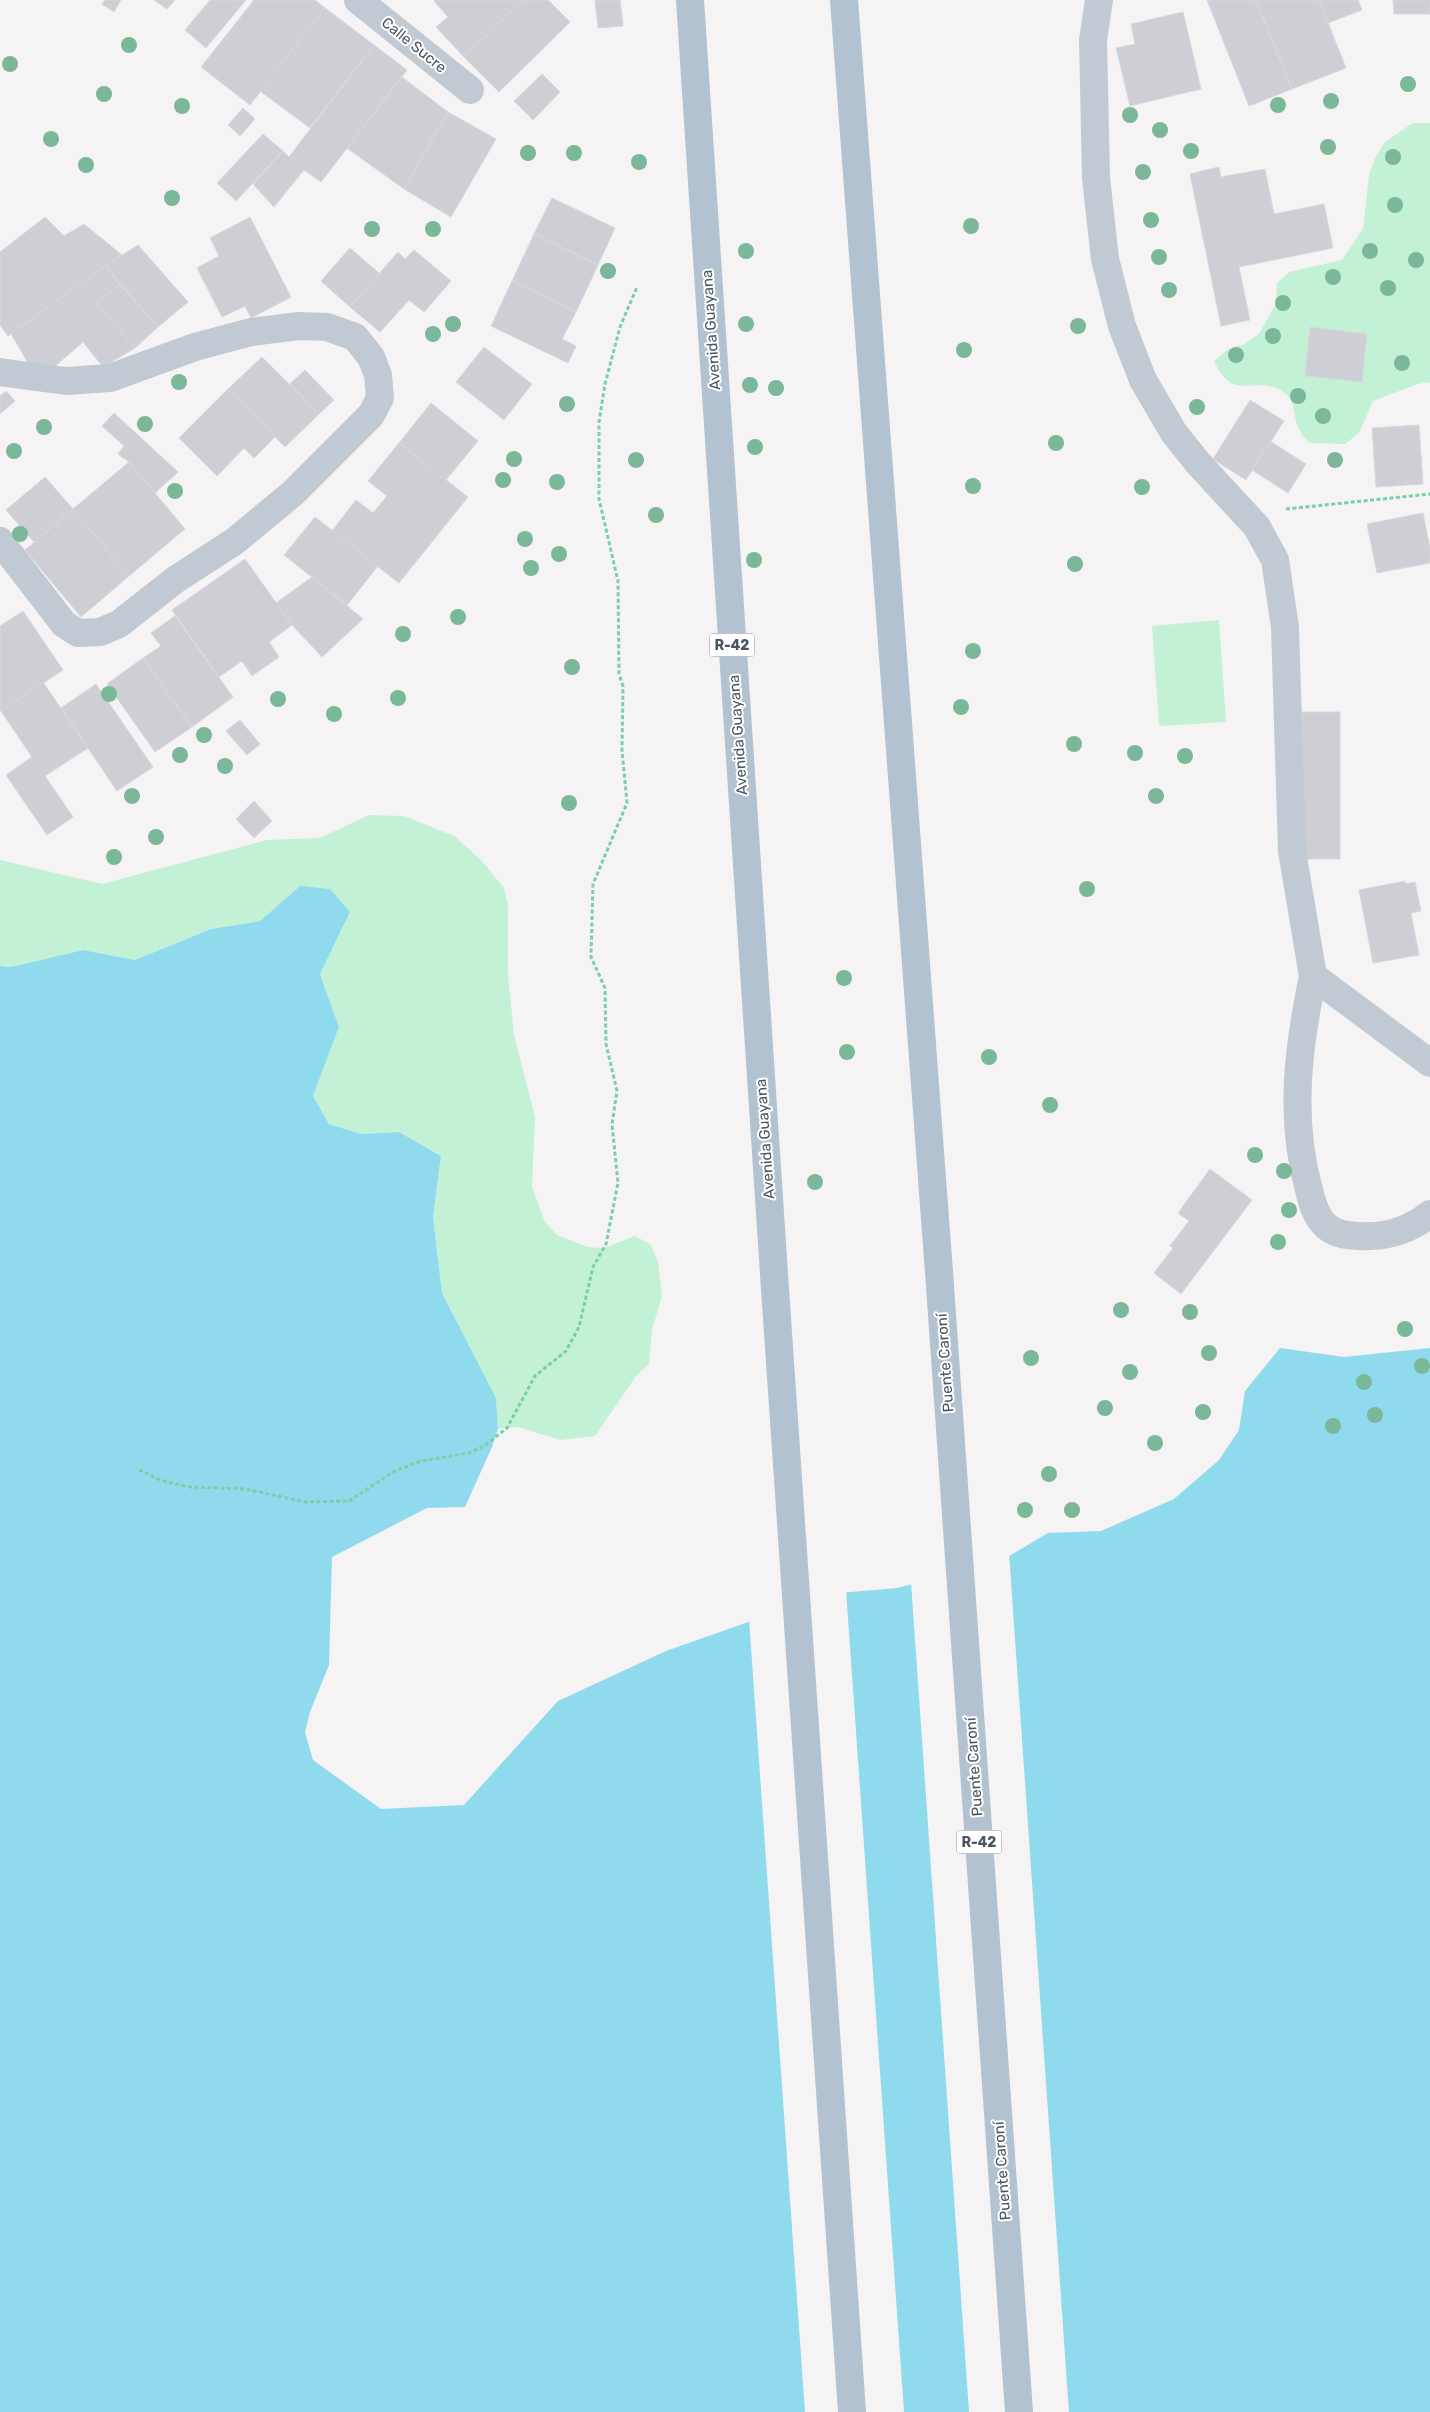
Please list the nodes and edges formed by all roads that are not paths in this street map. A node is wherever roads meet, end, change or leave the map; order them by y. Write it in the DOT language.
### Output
graph roads {
  1 [pos="358,0"];
  2 [pos="690,0"];
  3 [pos="844,0"];
  4 [pos="1099,0"];
  5 [pos="470,90"];
  6 [pos="0,372"];
  7 [pos="0,541"];
  8 [pos="1313,976"];
  9 [pos="1430,1063"];
  10 [pos="1430,1214"];
  11 [pos="852,2412"];
  12 [pos="1019,2412"];
  1 -- 5 [label="street, Calle Sucre"];
  2 -- 11 [label="main road, Avenida Guayana / R-42"];
  3 -- 12 [label="main road, Puente Caroní / R-42"];
  4 -- 8 [label="street"];
  6 -- 7 [label="street"];
  8 -- 9 [label="street"];
  8 -- 10 [label="street"];
}
